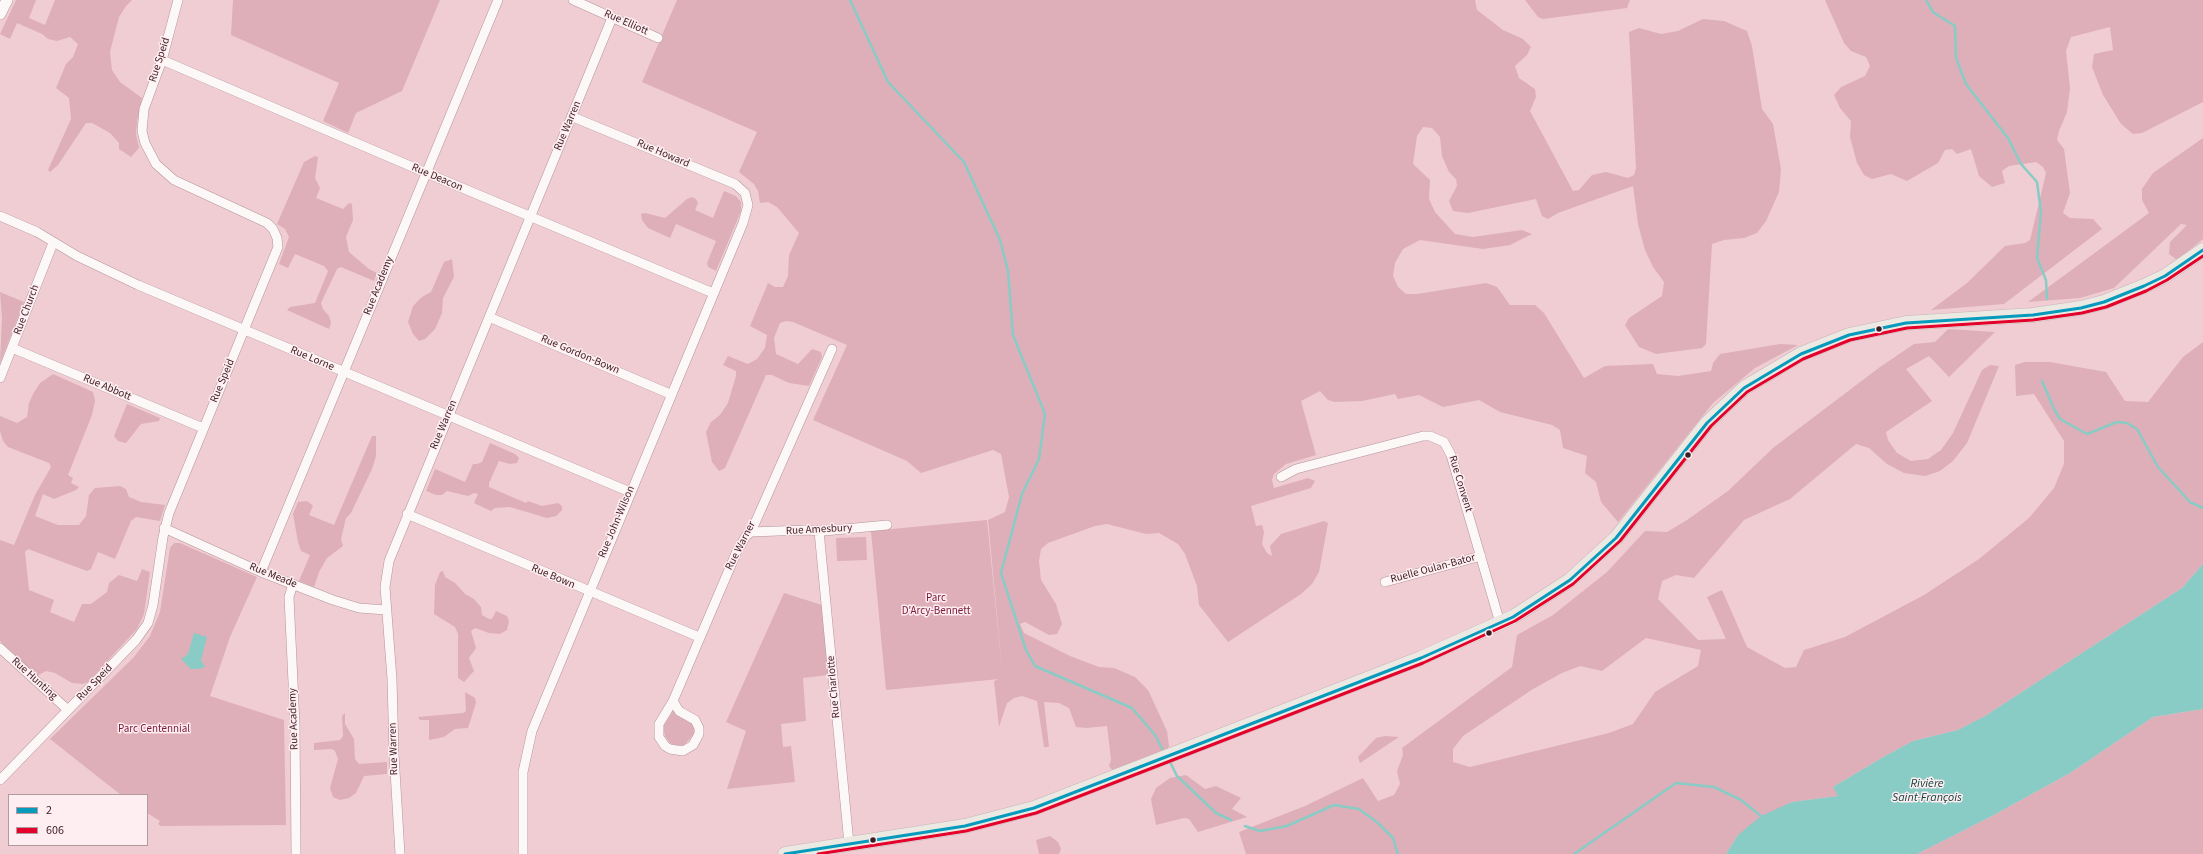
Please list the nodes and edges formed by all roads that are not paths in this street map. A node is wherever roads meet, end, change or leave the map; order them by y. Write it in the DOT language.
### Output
graph roads {
  1 [pos="7,0"];
  2 [pos="178,0"];
  3 [pos="498,0"];
  4 [pos="573,0"];
  5 [pos="0,14"];
  6 [pos="612,18"];
  7 [pos="658,38"];
  8 [pos="162,60"];
  9 [pos="573,117"];
  10 [pos="426,173"];
  11 [pos="747,199"];
  12 [pos="0,216"];
  13 [pos="530,216"];
  14 [pos="53,243"];
  15 [pos="2203,250"];
  16 [pos="713,293"];
  17 [pos="489,317"];
  18 [pos="245,330"];
  19 [pos="12,348"];
  20 [pos="832,349"];
  21 [pos="344,372"];
  22 [pos="0,378"];
  23 [pos="670,394"];
  24 [pos="448,416"];
  25 [pos="203,428"];
  26 [pos="1281,476"];
  27 [pos="630,492"];
  28 [pos="407,514"];
  29 [pos="887,525"];
  30 [pos="164,528"];
  31 [pos="820,531"];
  32 [pos="751,532"];
  33 [pos="1481,556"];
  34 [pos="261,572"];
  35 [pos="1385,582"];
  36 [pos="293,584"];
  37 [pos="588,592"];
  38 [pos="386,610"];
  39 [pos="1500,623"];
  40 [pos="699,637"];
  41 [pos="0,648"];
  42 [pos="673,701"];
  43 [pos="68,710"];
  44 [pos="0,780"];
  45 [pos="849,844"];
  46 [pos="296,854"];
  47 [pos="400,854"];
  48 [pos="523,854"];
  49 [pos="785,854"];
  1 -- 5 [label="street"];
  2 -- 8 [label="street, Rue Speid"];
  3 -- 10 [label="street, Rue Academy"];
  4 -- 6 [label="street, Rue Elliott"];
  6 -- 7 [label="street, Rue Elliott"];
  6 -- 9 [label="street, Rue Warren"];
  8 -- 10 [label="street, Rue Deacon"];
  8 -- 18 [label="street, Rue Speid"];
  9 -- 11 [label="street, Rue Howard"];
  9 -- 13 [label="street, Rue Warren"];
  10 -- 13 [label="street, Rue Deacon"];
  10 -- 21 [label="street, Rue Academy"];
  11 -- 16 [label="street, Rue John-Wilson"];
  12 -- 14 [label="street, Rue Lorne"];
  13 -- 16 [label="street, Rue Deacon"];
  13 -- 17 [label="street, Rue Warren"];
  14 -- 18 [label="street, Rue Lorne"];
  14 -- 19 [label="street, Rue Church"];
  15 -- 39 [label="main road"];
  16 -- 23 [label="street, Rue John-Wilson"];
  17 -- 23 [label="street, Rue Gordon-Bown"];
  17 -- 24 [label="street, Rue Warren"];
  18 -- 21 [label="street, Rue Lorne"];
  18 -- 25 [label="street, Rue Speid"];
  19 -- 22 [label="street, Rue Church"];
  19 -- 25 [label="street, Rue Abbott"];
  20 -- 32 [label="street, Rue Warner"];
  21 -- 24 [label="street, Rue Lorne"];
  21 -- 34 [label="street, Rue Academy"];
  23 -- 27 [label="street, Rue John-Wilson"];
  24 -- 27 [label="street, Rue Lorne"];
  24 -- 28 [label="street, Rue Warren"];
  25 -- 30 [label="street, Rue Speid"];
  26 -- 33 [label="street, Rue Convent"];
  27 -- 37 [label="street, Rue John-Wilson"];
  28 -- 37 [label="street, Rue Bown"];
  28 -- 38 [label="street, Rue Warren"];
  29 -- 31 [label="street, Rue Amesbury"];
  30 -- 34 [label="street, Rue Meade"];
  30 -- 43 [label="street, Rue Speid"];
  31 -- 32 [label="street, Rue Amesbury"];
  31 -- 45 [label="street, Rue Charlotte"];
  32 -- 40 [label="street, Rue Warner"];
  33 -- 35 [label="street, Ruelle Oulan-Bator"];
  33 -- 39 [label="street, Rue Convent"];
  34 -- 36 [label="street, Rue Meade"];
  36 -- 38 [label="street, Rue Meade"];
  36 -- 46 [label="street, Rue Academy"];
  37 -- 40 [label="street, Rue Bown"];
  37 -- 48 [label="street, Rue John-Wilson"];
  38 -- 47 [label="street, Rue Warren"];
  39 -- 45 [label="main road"];
  40 -- 42 [label="street, Rue Warner"];
  41 -- 43 [label="street, Rue Hunting"];
  42 -- 42 [label="street, Rue Warner"];
  43 -- 44 [label="street, Rue Speid"];
  45 -- 49 [label="main road"];
}
